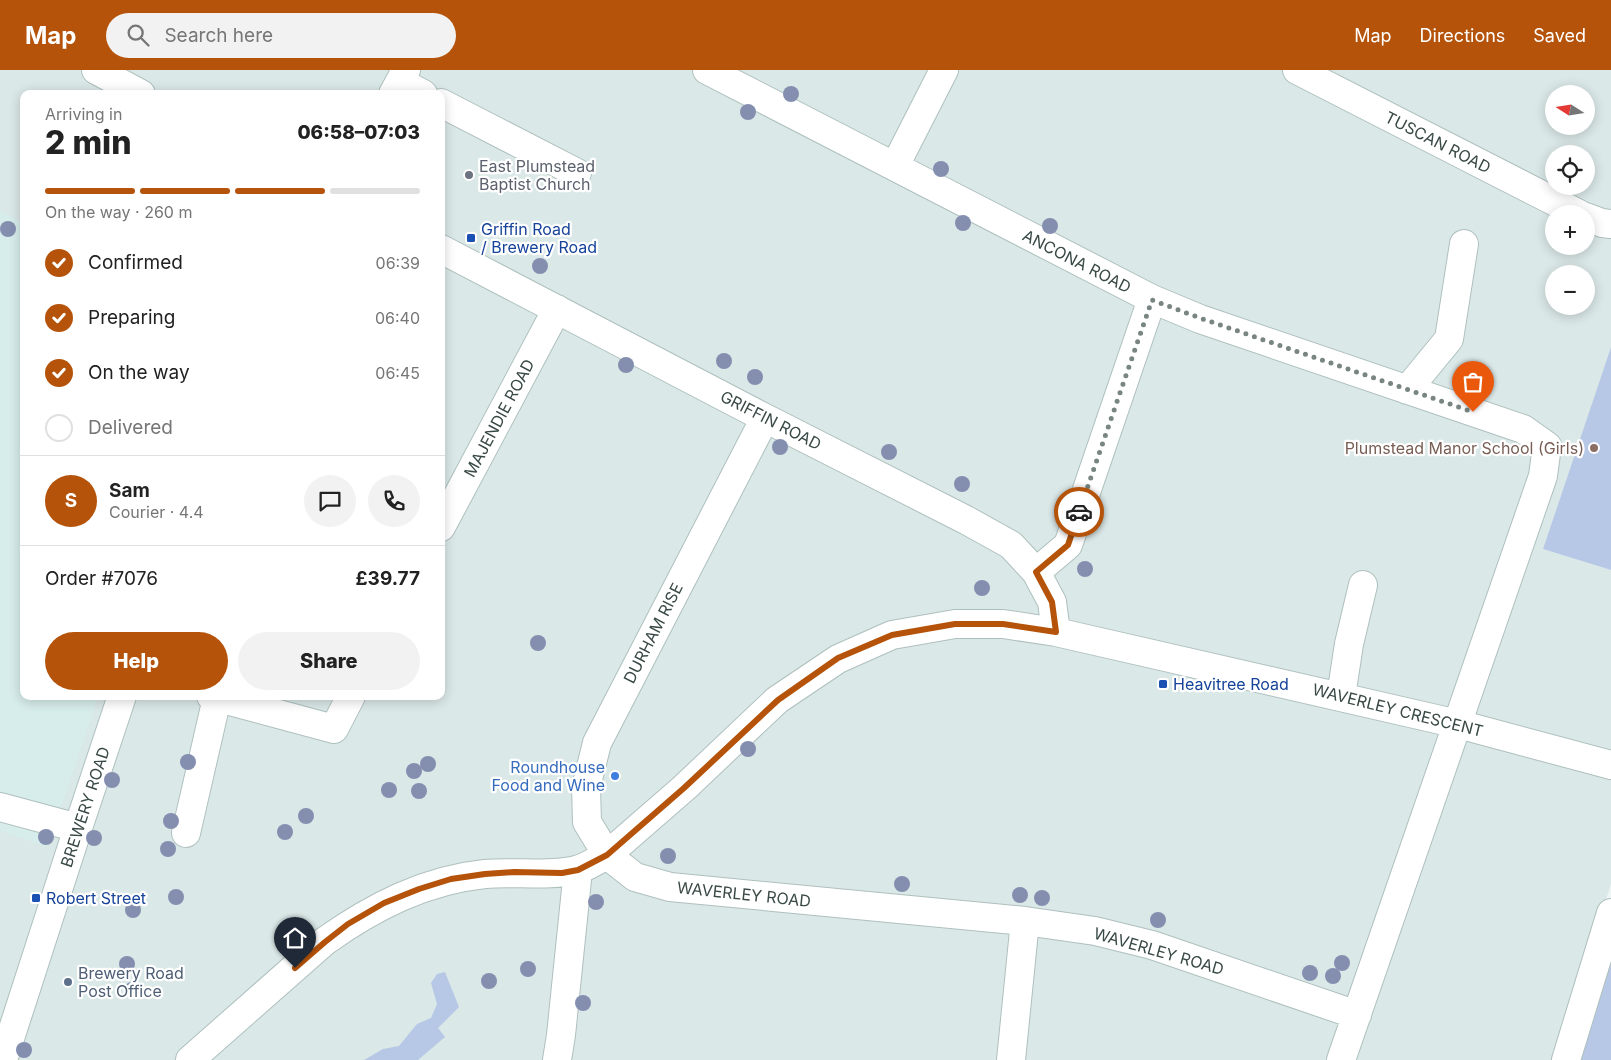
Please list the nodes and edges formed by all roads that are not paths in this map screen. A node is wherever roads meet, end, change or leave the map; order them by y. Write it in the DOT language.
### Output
graph roads {
  1 [pos="96,70"];
  2 [pos="707,70"];
  3 [pos="944,70"];
  4 [pos="1297,70"];
  5 [pos="134,90"];
  6 [pos="445,105"];
  7 [pos="895,166"];
  8 [pos="577,173"];
  9 [pos="1562,205"];
  10 [pos="1595,220"];
  11 [pos="1611,224"];
  12 [pos="1464,244"];
  13 [pos="445,251"];
  14 [pos="1152,300"];
  15 [pos="557,309"];
  16 [pos="1406,390"];
  17 [pos="765,418"];
  18 [pos="445,519"];
  19 [pos="1036,572"];
  20 [pos="1364,584"];
  21 [pos="1056,632"];
  22 [pos="1341,696"];
  23 [pos="121,700"];
  24 [pos="213,700"];
  25 [pos="225,700"];
  26 [pos="350,700"];
  27 [pos="1458,724"];
  28 [pos="1611,765"];
  29 [pos="0,807"];
  30 [pos="78,828"];
  31 [pos="186,833"];
  32 [pos="607,855"];
  33 [pos="578,870"];
  34 [pos="1611,913"];
  35 [pos="1025,921"];
  36 [pos="1357,1014"];
  37 [pos="7,1024"];
  38 [pos="3,1060"];
  39 [pos="190,1060"];
  40 [pos="557,1060"];
  41 [pos="1011,1060"];
  42 [pos="1341,1060"];
  43 [pos="1566,1060"];
  1 -- 5 [label="street"];
  2 -- 7 [label="street, ANCONA ROAD"];
  3 -- 7 [label="street"];
  4 -- 9 [label="street, TUSCAN ROAD"];
  6 -- 8 [label="street"];
  7 -- 14 [label="street, ANCONA ROAD"];
  10 -- 11 [label="street"];
  12 -- 16 [label="street"];
  13 -- 15 [label="street, GRIFFIN ROAD"];
  14 -- 16 [label="street, ANCONA ROAD"];
  14 -- 19 [label="street"];
  15 -- 17 [label="street, GRIFFIN ROAD"];
  15 -- 18 [label="street, MAJENDIE ROAD"];
  16 -- 27 [label="street, ANCONA ROAD"];
  17 -- 19 [label="street, GRIFFIN ROAD"];
  17 -- 32 [label="street, DURHAM RISE"];
  19 -- 21 [label="street, GRIFFIN ROAD"];
  20 -- 22 [label="street"];
  21 -- 22 [label="street, WAVERLEY CRESCENT"];
  21 -- 32 [label="street, WAVERLEY CRESCENT"];
  22 -- 27 [label="street, WAVERLEY CRESCENT"];
  23 -- 30 [label="street, BREWERY ROAD"];
  24 -- 31 [label="street"];
  25 -- 26 [label="street"];
  27 -- 28 [label="street, WAVERLEY CRESCENT"];
  27 -- 36 [label="street"];
  29 -- 30 [label="street"];
  30 -- 37 [label="street, BREWERY ROAD"];
  32 -- 33 [label="street"];
  32 -- 35 [label="street, WAVERLEY ROAD"];
  33 -- 39 [label="street"];
  33 -- 40 [label="street"];
  34 -- 43 [label="street"];
  35 -- 36 [label="street, WAVERLEY ROAD"];
  35 -- 41 [label="street"];
  36 -- 42 [label="street"];
  37 -- 38 [label="street, BREWERY ROAD"];
}
